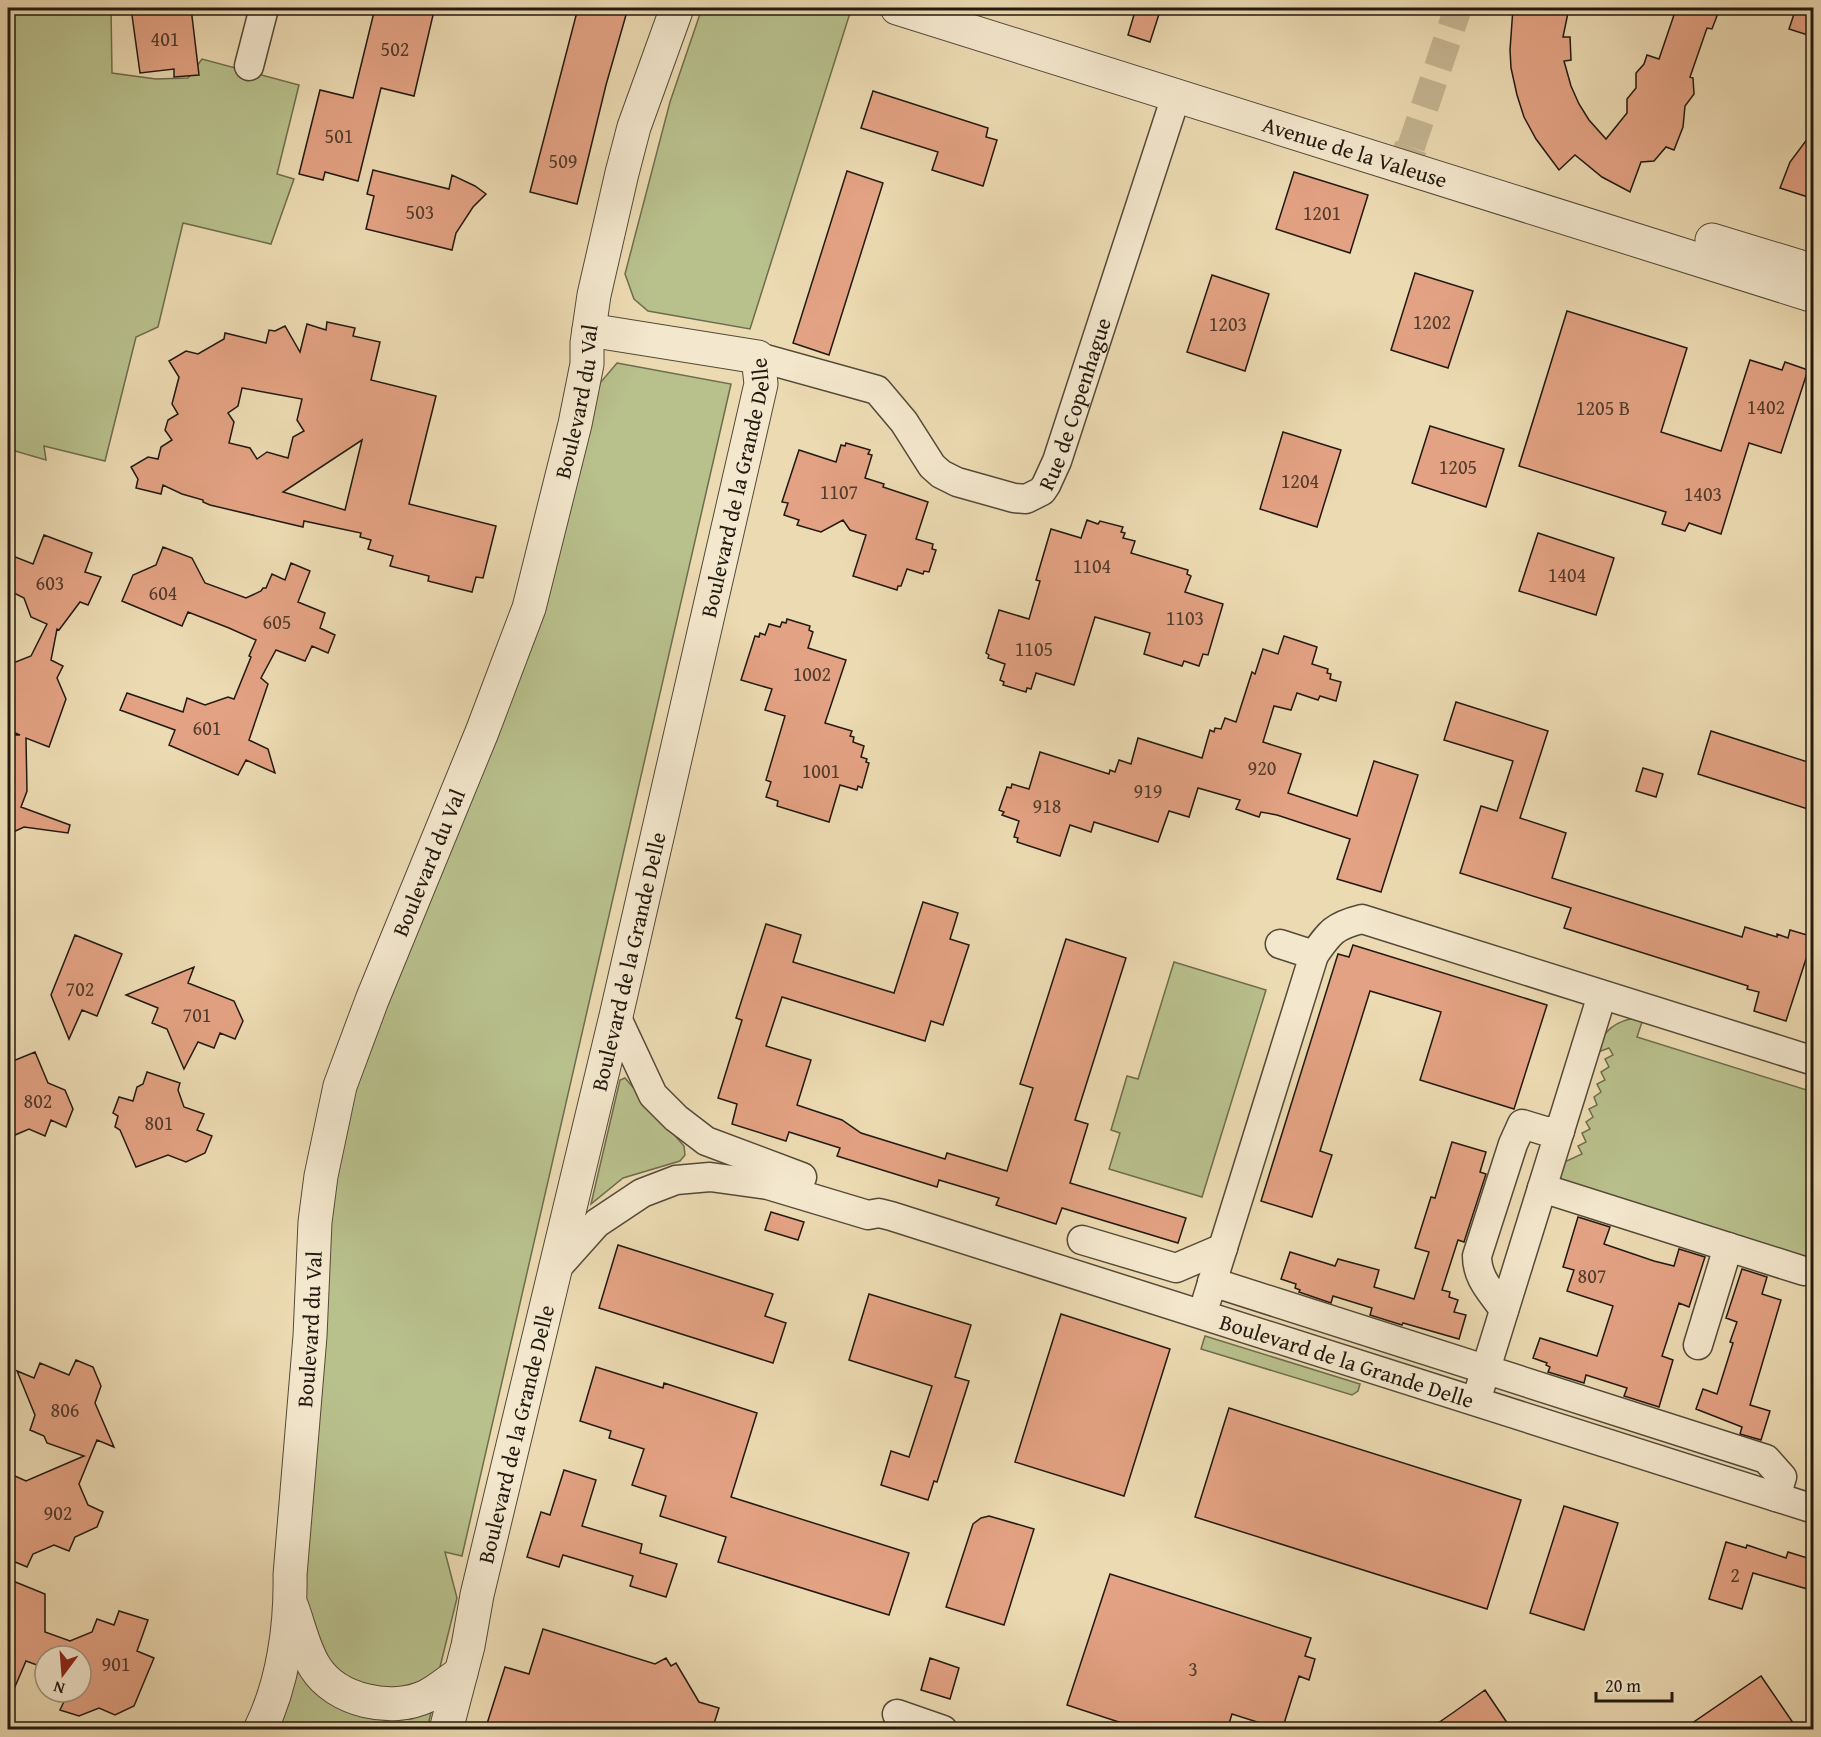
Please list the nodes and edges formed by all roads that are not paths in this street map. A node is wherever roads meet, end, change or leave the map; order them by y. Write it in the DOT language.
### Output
graph roads {
  1 [pos="264,8"];
  2 [pos="677,8"];
  3 [pos="897,8"];
  4 [pos="966,8"];
  5 [pos="249,66"];
  6 [pos="1188,88"];
  7 [pos="1685,244"];
  8 [pos="1814,271"];
  9 [pos="1814,296"];
  10 [pos="589,330"];
  11 [pos="758,357"];
  12 [pos="1280,944"];
  13 [pos="1314,955"];
  14 [pos="1602,995"];
  15 [pos="616,1016"];
  16 [pos="1814,1061"];
  17 [pos="1560,1131"];
  18 [pos="1542,1188"];
  19 [pos="879,1213"];
  20 [pos="1083,1240"];
  21 [pos="1728,1247"];
  22 [pos="1223,1248"];
  23 [pos="554,1271"];
  24 [pos="1804,1271"];
  25 [pos="1212,1282"];
  26 [pos="1504,1310"];
  27 [pos="1202,1315"];
  28 [pos="1698,1345"];
  29 [pos="1486,1370"];
  30 [pos="1476,1402"];
  31 [pos="1776,1497"];
  32 [pos="1814,1509"];
  33 [pos="290,1602"];
  34 [pos="461,1673"];
  35 [pos="897,1714"];
  36 [pos="260,1730"];
  37 [pos="446,1730"];
  38 [pos="943,1730"];
  1 -- 5 [label="street"];
  2 -- 10 [label="street, Boulevard du Val"];
  3 -- 6 [label="street, Avenue de la Valeuse"];
  4 -- 6 [label="street, Avenue de la Valeuse"];
  6 -- 7 [label="street, Avenue de la Valeuse"];
  6 -- 11 [label="street, Rue de Copenhague"];
  7 -- 8 [label="street, Avenue de la Valeuse"];
  7 -- 9 [label="street, Avenue de la Valeuse"];
  10 -- 11 [label="street, Boulevard de la Grande Delle"];
  10 -- 33 [label="street, Boulevard du Val"];
  11 -- 15 [label="street, Boulevard de la Grande Delle"];
  12 -- 13 [label="street"];
  13 -- 14 [label="street"];
  13 -- 22 [label="street"];
  14 -- 16 [label="street"];
  14 -- 17 [label="street"];
  15 -- 19 [label="street"];
  15 -- 23 [label="street, Boulevard de la Grande Delle"];
  17 -- 18 [label="street"];
  17 -- 26 [label="street"];
  18 -- 21 [label="street"];
  18 -- 26 [label="street"];
  19 -- 23 [label="street"];
  19 -- 27 [label="street, Boulevard de la Grande Delle"];
  20 -- 22 [label="street"];
  21 -- 24 [label="street"];
  21 -- 28 [label="street"];
  22 -- 25 [label="street"];
  23 -- 34 [label="street, Boulevard de la Grande Delle"];
  25 -- 27 [label="street"];
  25 -- 29 [label="street"];
  26 -- 29 [label="street"];
  27 -- 30 [label="street, Boulevard de la Grande Delle"];
  29 -- 30 [label="street"];
  29 -- 31 [label="street"];
  30 -- 31 [label="street, Boulevard de la Grande Delle"];
  31 -- 32 [label="street, Boulevard de la Grande Delle"];
  33 -- 34 [label="street"];
  33 -- 36 [label="street, Boulevard du Val"];
  34 -- 37 [label="street, Boulevard de la Grande Delle"];
  35 -- 38 [label="street"];
}
